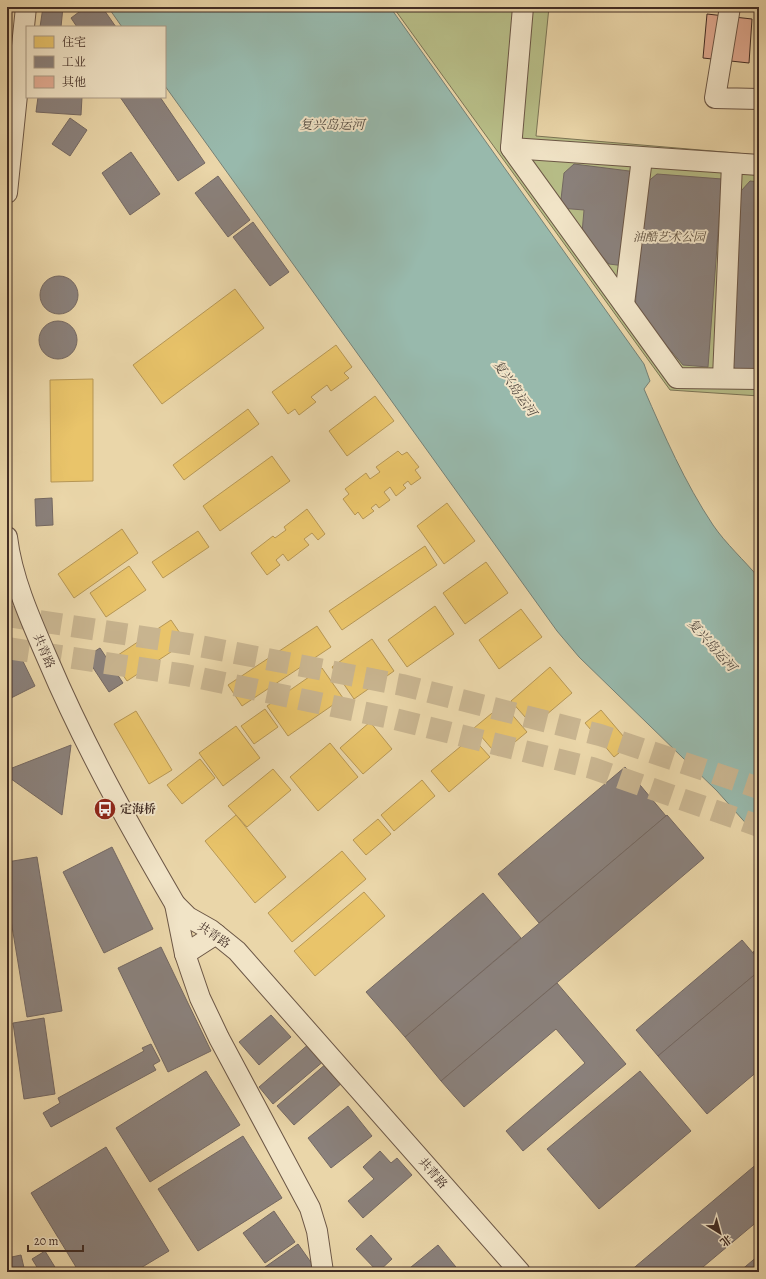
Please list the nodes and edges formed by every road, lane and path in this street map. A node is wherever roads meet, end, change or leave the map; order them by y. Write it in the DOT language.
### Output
graph roads {
  1 [pos="26,7"];
  2 [pos="523,7"];
  3 [pos="730,7"];
  4 [pos="759,99"];
  5 [pos="511,148"];
  6 [pos="642,158"];
  7 [pos="732,164"];
  8 [pos="759,165"];
  9 [pos="7,193"];
  10 [pos="624,304"];
  11 [pos="722,378"];
  12 [pos="759,379"];
  13 [pos="7,537"];
  14 [pos="175,904"];
  15 [pos="216,934"];
  16 [pos="185,954"];
  17 [pos="324,1272"];
  18 [pos="520,1272"];
  1 -- 9 [label="street"];
  2 -- 5 [label="street"];
  3 -- 4 [label="street"];
  5 -- 6 [label="street"];
  5 -- 10 [label="street"];
  6 -- 7 [label="street"];
  6 -- 10 [label="street"];
  7 -- 8 [label="street"];
  7 -- 11 [label="street"];
  10 -- 11 [label="street"];
  11 -- 12 [label="street"];
  13 -- 14 [label="street, 共青路"];
  14 -- 15 [label="street, 共青路"];
  14 -- 16 [label="street"];
  15 -- 16 [label="street"];
  15 -- 18 [label="street, 共青路"];
  16 -- 17 [label="street"];
}
